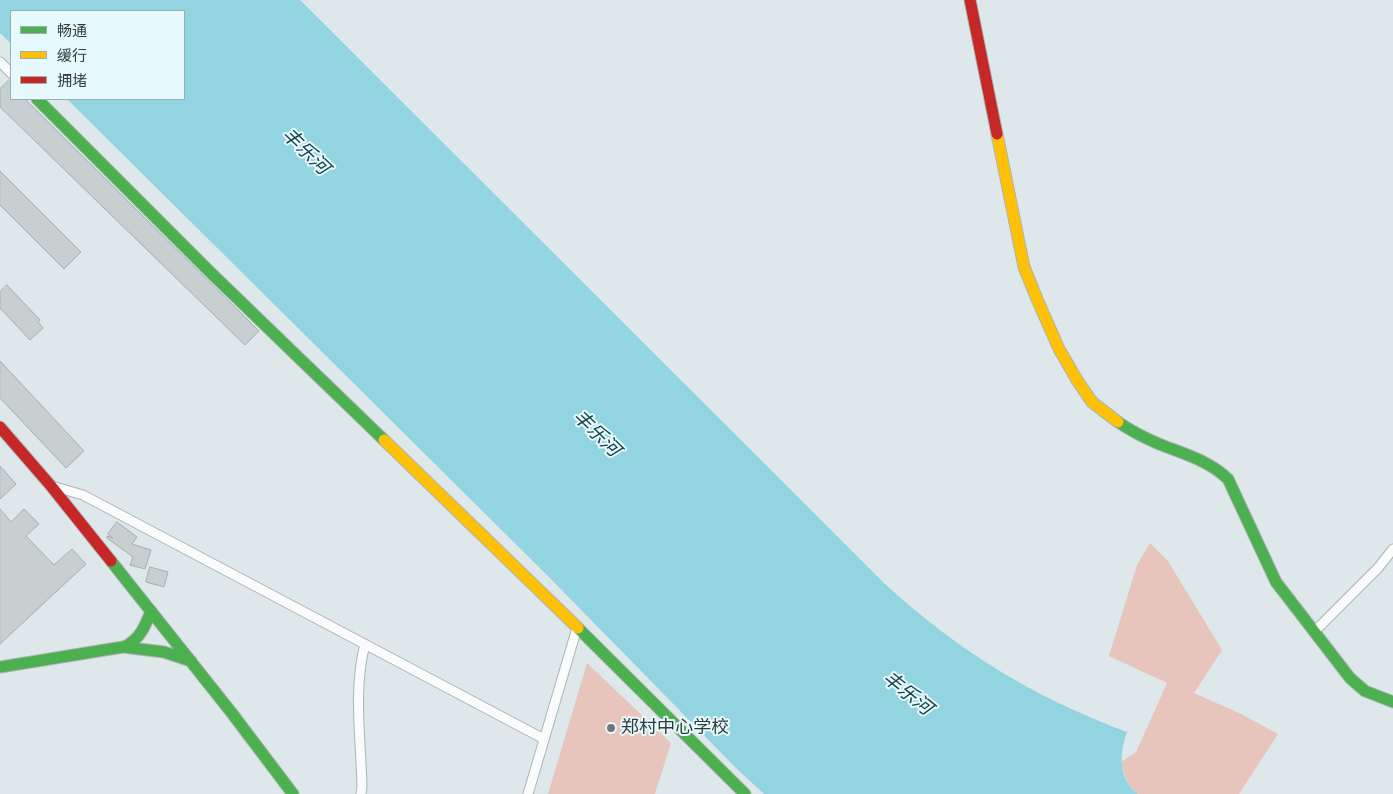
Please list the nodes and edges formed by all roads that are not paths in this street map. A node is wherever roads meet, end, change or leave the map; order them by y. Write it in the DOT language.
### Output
graph roads {
  1 [pos="970,0"];
  2 [pos="0,62"];
  3 [pos="10,72"];
  4 [pos="38,100"];
  5 [pos="0,427"];
  6 [pos="51,486"];
  7 [pos="1393,549"];
  8 [pos="151,611"];
  9 [pos="577,628"];
  10 [pos="1314,632"];
  11 [pos="365,644"];
  12 [pos="123,647"];
  13 [pos="192,662"];
  14 [pos="0,667"];
  15 [pos="1393,702"];
  16 [pos="544,739"];
  17 [pos="293,794"];
  18 [pos="361,794"];
  19 [pos="528,794"];
  20 [pos="745,794"];
  1 -- 10 [label="street"];
  2 -- 3 [label="street"];
  4 -- 9 [label="street"];
  5 -- 6 [label="street"];
  6 -- 8 [label="street"];
  6 -- 11 [label="street"];
  7 -- 10 [label="street"];
  8 -- 12 [label="street"];
  8 -- 13 [label="street"];
  9 -- 16 [label="street"];
  9 -- 20 [label="street"];
  10 -- 15 [label="street"];
  11 -- 16 [label="street"];
  11 -- 18 [label="street"];
  12 -- 13 [label="street"];
  12 -- 14 [label="street"];
  13 -- 17 [label="street"];
  16 -- 19 [label="street"];
}
